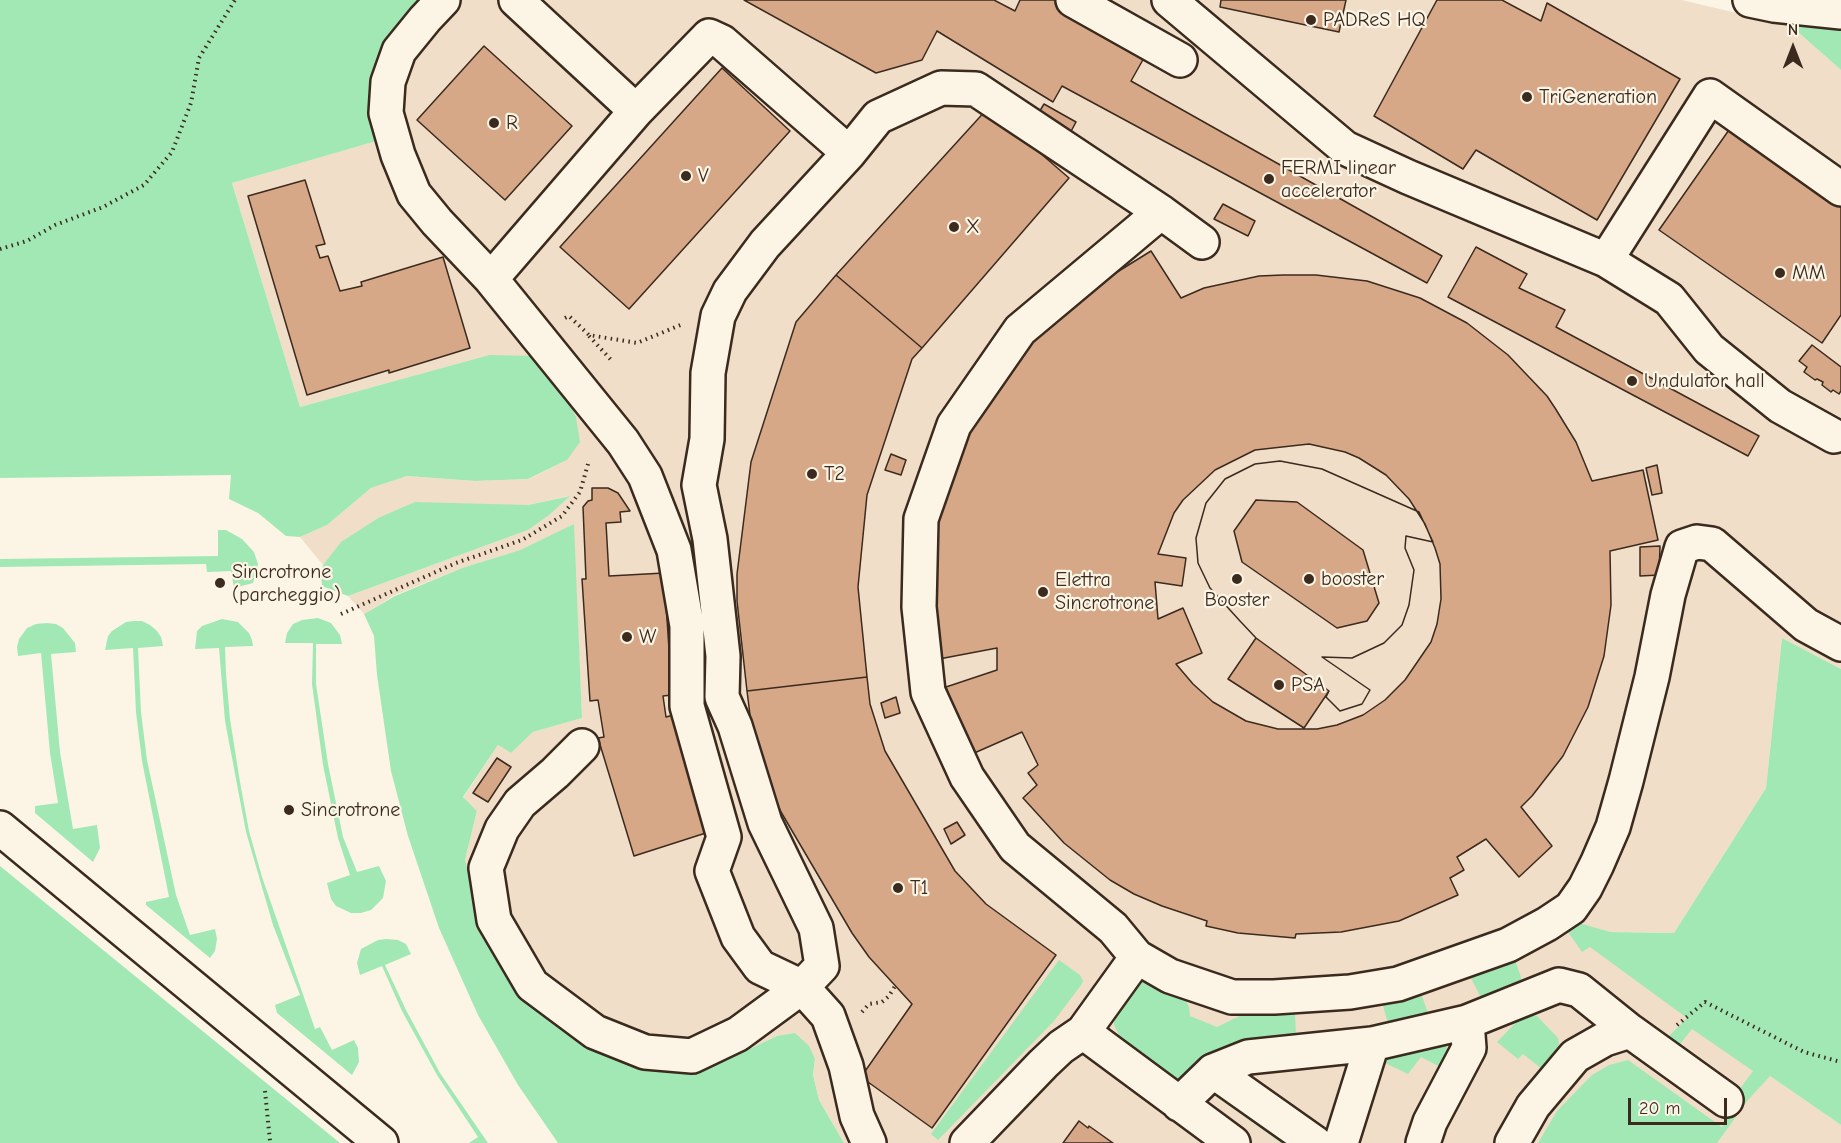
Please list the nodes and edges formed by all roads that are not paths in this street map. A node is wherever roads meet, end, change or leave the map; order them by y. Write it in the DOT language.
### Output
graph roads {
  1 [pos="443,0"];
  2 [pos="516,0"];
  3 [pos="1073,0"];
  4 [pos="1169,0"];
  5 [pos="1750,0"];
  6 [pos="1841,12"];
  7 [pos="1180,60"];
  8 [pos="636,111"];
  9 [pos="849,153"];
  10 [pos="1841,189"];
  11 [pos="1161,212"];
  12 [pos="1202,242"];
  13 [pos="1606,261"];
  14 [pos="491,279"];
  15 [pos="1834,436"];
  16 [pos="1841,644"];
  17 [pos="722,697"];
  18 [pos="687,706"];
  19 [pos="582,746"];
  20 [pos="0,828"];
  21 [pos="1137,957"];
  22 [pos="802,987"];
  23 [pos="1467,1022"];
  24 [pos="1083,1032"];
  25 [pos="1640,1039"];
  26 [pos="1372,1044"];
  27 [pos="1213,1071"];
  28 [pos="1726,1100"];
  29 [pos="1179,1104"];
  30 [pos="381,1143"];
  31 [pos="869,1143"];
  32 [pos="967,1143"];
  33 [pos="1233,1143"];
  34 [pos="1315,1143"];
  35 [pos="1341,1143"];
  36 [pos="1423,1143"];
  37 [pos="1512,1143"];
  1 -- 14 [label="street"];
  2 -- 8 [label="street"];
  3 -- 7 [label="street"];
  4 -- 13 [label="street"];
  5 -- 6 [label="street"];
  8 -- 9 [label="street"];
  8 -- 14 [label="street"];
  9 -- 11 [label="street"];
  9 -- 17 [label="street"];
  10 -- 13 [label="street"];
  11 -- 12 [label="street"];
  11 -- 21 [label="street"];
  13 -- 15 [label="street"];
  14 -- 18 [label="street"];
  16 -- 21 [label="street"];
  17 -- 18 [label="street"];
  17 -- 22 [label="street"];
  18 -- 22 [label="street"];
  19 -- 22 [label="street"];
  20 -- 30 [label="street"];
  21 -- 24 [label="street"];
  22 -- 31 [label="street"];
  23 -- 25 [label="street"];
  23 -- 26 [label="street"];
  23 -- 36 [label="street"];
  24 -- 29 [label="street"];
  24 -- 32 [label="street"];
  25 -- 28 [label="street"];
  25 -- 37 [label="street"];
  26 -- 27 [label="street"];
  26 -- 35 [label="street"];
  27 -- 29 [label="street"];
  27 -- 34 [label="street"];
  29 -- 33 [label="street"];
}
